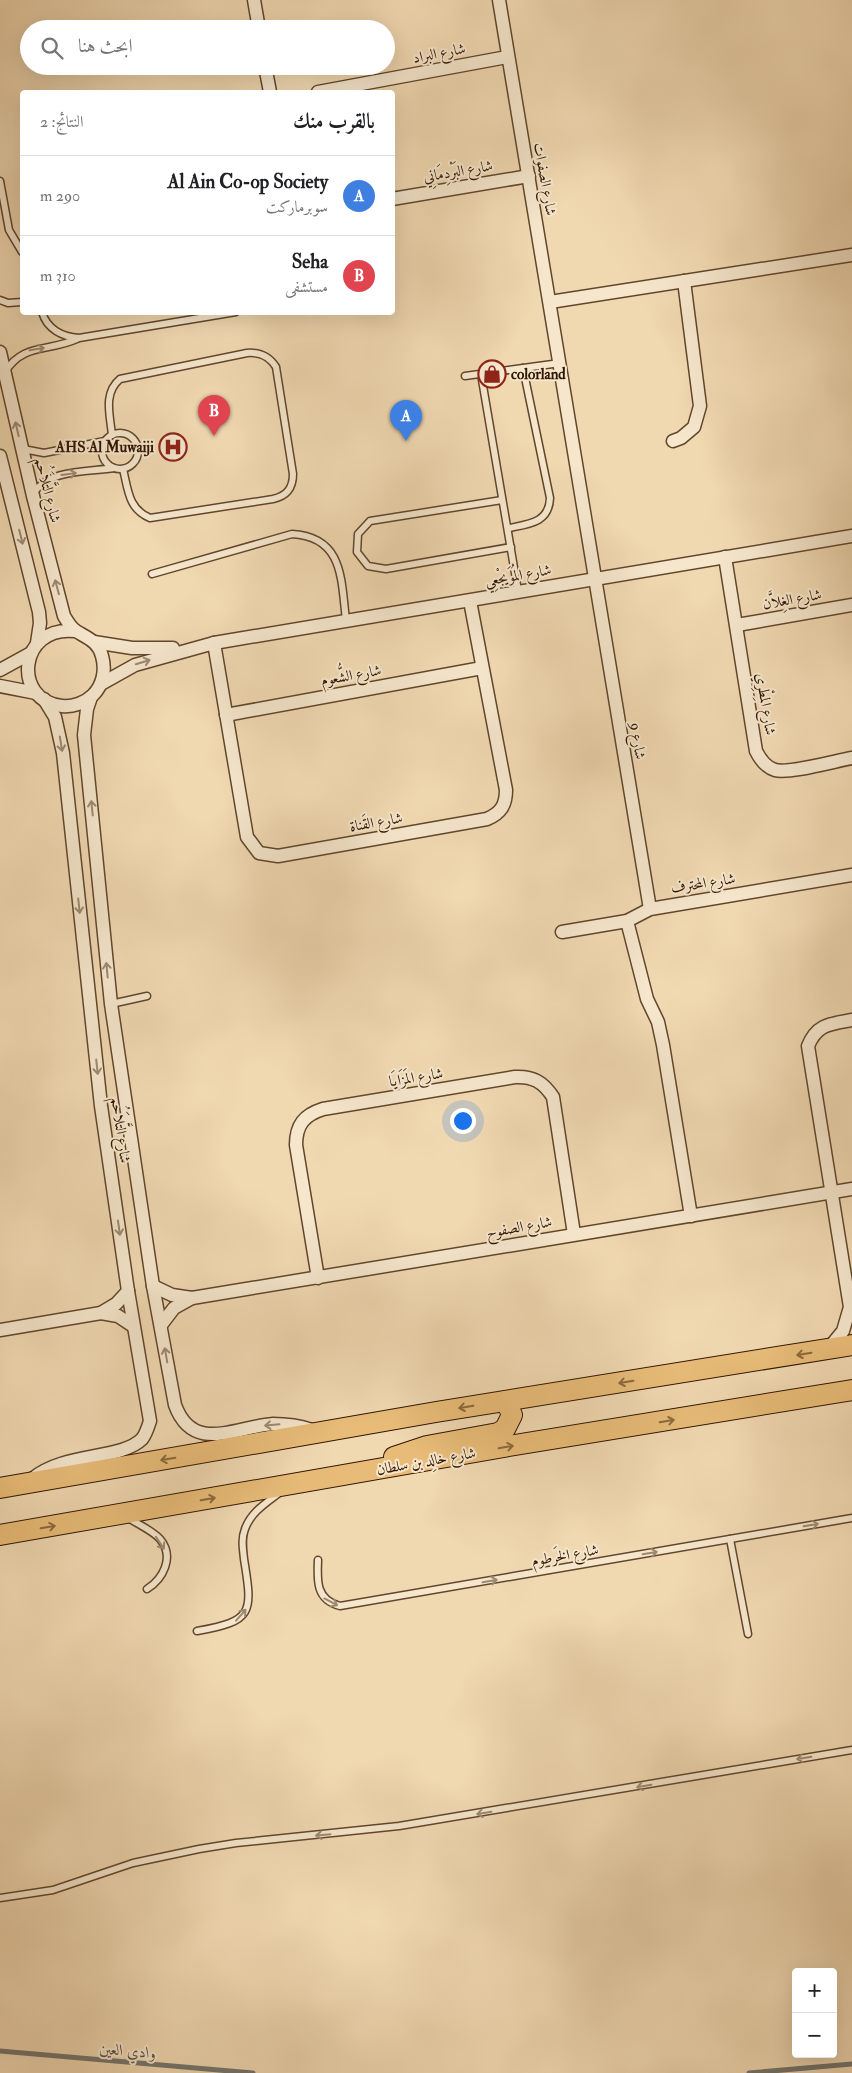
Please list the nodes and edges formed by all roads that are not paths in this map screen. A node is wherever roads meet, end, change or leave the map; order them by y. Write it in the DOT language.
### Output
graph roads {
  1 [pos="254,0"];
  2 [pos="499,0"];
  3 [pos="257,20"];
  4 [pos="507,57"];
  5 [pos="267,75"];
  6 [pos="270,90"];
  7 [pos="329,90"];
  8 [pos="529,176"];
  9 [pos="0,181"];
  10 [pos="395,198"];
  11 [pos="20,248"];
  12 [pos="852,255"];
  13 [pos="684,281"];
  14 [pos="0,300"];
  15 [pos="20,302"];
  16 [pos="550,302"];
  17 [pos="44,315"];
  18 [pos="218,315"];
  19 [pos="79,338"];
  20 [pos="0,352"];
  21 [pos="560,363"];
  22 [pos="523,368"];
  23 [pos="4,373"];
  24 [pos="480,374"];
  25 [pos="465,376"];
  26 [pos="112,435"];
  27 [pos="674,441"];
  28 [pos="105,442"];
  29 [pos="22,449"];
  30 [pos="0,456"];
  31 [pos="114,468"];
  32 [pos="123,469"];
  33 [pos="33,496"];
  34 [pos="502,500"];
  35 [pos="509,528"];
  36 [pos="852,536"];
  37 [pos="512,548"];
  38 [pos="725,557"];
  39 [pos="152,574"];
  40 [pos="595,578"];
  41 [pos="518,591"];
  42 [pos="470,601"];
  43 [pos="852,605"];
  44 [pos="346,620"];
  45 [pos="737,625"];
  46 [pos="75,631"];
  47 [pos="94,642"];
  48 [pos="214,643"];
  49 [pos="34,648"];
  50 [pos="190,649"];
  51 [pos="482,668"];
  52 [pos="0,670"];
  53 [pos="101,684"];
  54 [pos="0,686"];
  55 [pos="40,696"];
  56 [pos="91,697"];
  57 [pos="226,715"];
  58 [pos="852,758"];
  59 [pos="852,875"];
  60 [pos="650,909"];
  61 [pos="627,921"];
  62 [pos="562,932"];
  63 [pos="147,996"];
  64 [pos="110,1004"];
  65 [pos="852,1020"];
  66 [pos="852,1189"];
  67 [pos="832,1192"];
  68 [pos="691,1216"];
  69 [pos="574,1234"];
  70 [pos="318,1278"];
  71 [pos="154,1286"];
  72 [pos="128,1291"];
  73 [pos="192,1298"];
  74 [pos="851,1309"];
  75 [pos="101,1312"];
  76 [pos="161,1325"];
  77 [pos="133,1326"];
  78 [pos="0,1330"];
  79 [pos="852,1346"];
  80 [pos="827,1350"];
  81 [pos="852,1390"];
  82 [pos="506,1401"];
  83 [pos="319,1432"];
  84 [pos="369,1471"];
  85 [pos="26,1484"];
  86 [pos="291,1484"];
  87 [pos="0,1488"];
  88 [pos="122,1514"];
  89 [pos="852,1518"];
  90 [pos="0,1535"];
  91 [pos="730,1540"];
  92 [pos="318,1560"];
  93 [pos="147,1589"];
  94 [pos="197,1631"];
  95 [pos="748,1634"];
  96 [pos="852,1750"];
  97 [pos="0,1898"];
  1 -- 3 [label="street"];
  2 -- 4 [label="street, شارع الصفوات"];
  4 -- 7 [label="street, شارع البراد"];
  4 -- 8 [label="street, شارع الصفوات"];
  5 -- 6 [label="street"];
  8 -- 10 [label="street, شارع البَرْدِمَانِي"];
  8 -- 16 [label="street, شارع الصفوات"];
  9 -- 11 [label="lane"];
  12 -- 13 [label="street"];
  13 -- 16 [label="street"];
  13 -- 27 [label="street"];
  14 -- 15 [label="lane"];
  16 -- 21 [label="street, شارع الصفوات"];
  17 -- 19 [label="lane"];
  18 -- 19 [label="lane"];
  23 -- 19 [label="lane, one-way"];
  20 -- 23 [label="street, شارع التَّلاَحُم"];
  21 -- 22 [label="lane"];
  21 -- 40 [label="street, شارع الصفوات"];
  22 -- 24 [label="lane"];
  22 -- 35 [label="lane"];
  29 -- 23 [label="street, شارع التَّلاَحُم, one-way"];
  24 -- 25 [label="lane"];
  24 -- 34 [label="lane"];
  26 -- 28 [label="lane"];
  26 -- 32 [label="lane"];
  26 -- 32 [label="lane"];
  28 -- 29 [label="lane"];
  28 -- 31 [label="lane"];
  29 -- 33 [label="street, شارع التَّلاَحُم"];
  30 -- 49 [label="street, one-way"];
  31 -- 32 [label="lane"];
  33 -- 31 [label="lane, one-way"];
  46 -- 33 [label="street, شارع التَّلاَحُم, one-way"];
  34 -- 35 [label="lane"];
  34 -- 37 [label="lane"];
  35 -- 37 [label="lane"];
  36 -- 38 [label="street, شارع المُوَيجْعِي"];
  37 -- 41 [label="lane"];
  38 -- 40 [label="street, شارع المُوَيجْعِي"];
  38 -- 45 [label="street, شارع المِطْرِي"];
  39 -- 44 [label="lane"];
  40 -- 41 [label="street, شارع المُوَيجْعِي"];
  40 -- 60 [label="street, شارع 9"];
  41 -- 42 [label="street, شارع المُوَيجْعِي"];
  42 -- 44 [label="street, شارع المُوَيجْعِي"];
  42 -- 51 [label="street, شارع القَناة"];
  43 -- 45 [label="street, شارع الغِلاَّن"];
  44 -- 48 [label="street, شارع المُوَيجْعِي"];
  45 -- 58 [label="street, شارع المِطْرِي"];
  46 -- 47 [label="street"];
  46 -- 49 [label="street"];
  47 -- 50 [label="street, شارع المُوَيجْعِي"];
  47 -- 53 [label="street"];
  48 -- 50 [label="street, شارع المُوَيجْعِي"];
  48 -- 57 [label="street, شارع القَناة"];
  49 -- 52 [label="street"];
  49 -- 55 [label="street"];
  53 -- 50 [label="street, شارع المُوَيجْعِي, one-way"];
  51 -- 57 [label="street, شارع الشُّعوم"];
  51 -- 57 [label="street, شارع القَناة"];
  53 -- 56 [label="street"];
  54 -- 55 [label="street"];
  55 -- 56 [label="street"];
  55 -- 72 [label="street, شارع التَّلاَحُم, one-way"];
  64 -- 56 [label="street, شارع التَّلاَحُم, one-way"];
  59 -- 60 [label="street, شارع المحترف"];
  60 -- 61 [label="street, شارع المحترف"];
  61 -- 62 [label="street, شارع المحترف"];
  61 -- 68 [label="street"];
  63 -- 64 [label="lane"];
  64 -- 71 [label="street, شارع التَّلاَحُم"];
  65 -- 67 [label="street"];
  66 -- 67 [label="street, شارع الصفوح"];
  67 -- 68 [label="street, شارع الصفوح"];
  67 -- 74 [label="street"];
  68 -- 69 [label="street, شارع الصفوح"];
  69 -- 70 [label="street, شارع الصفوح"];
  69 -- 70 [label="street, شارع المَزَايَا"];
  70 -- 73 [label="street, شارع الصفوح"];
  71 -- 73 [label="street, شارع الصفوح"];
  71 -- 76 [label="street, شارع التَّلاَحُم"];
  72 -- 75 [label="street"];
  72 -- 77 [label="street, شارع التَّلاَحُم"];
  73 -- 76 [label="street, شارع الصفوح"];
  74 -- 80 [label="street"];
  75 -- 77 [label="street"];
  75 -- 78 [label="street"];
  83 -- 76 [label="street, شارع التَّلاَحُم, one-way"];
  77 -- 85 [label="street, شارع التَّلاَحُم"];
  79 -- 80 [label="main road"];
  80 -- 82 [label="main road, one-way"];
  84 -- 81 [label="main road, شارع خالِد بن سلطان, one-way"];
  82 -- 83 [label="main road, one-way"];
  82 -- 84 [label="main road"];
  83 -- 85 [label="main road, one-way"];
  84 -- 86 [label="main road, شارع خالِد بن سلطان"];
  85 -- 87 [label="main road"];
  88 -- 86 [label="main road, شارع خالِد بن سلطان, one-way"];
  94 -- 86 [label="lane, one-way"];
  90 -- 88 [label="main road, شارع خالِد بن سلطان, one-way"];
  88 -- 93 [label="lane, one-way"];
  91 -- 89 [label="lane, شارع الخَرطوم, one-way"];
  92 -- 91 [label="lane, شارع الخَرطوم, one-way"];
  91 -- 95 [label="lane"];
  96 -- 97 [label="lane, one-way"];
}
